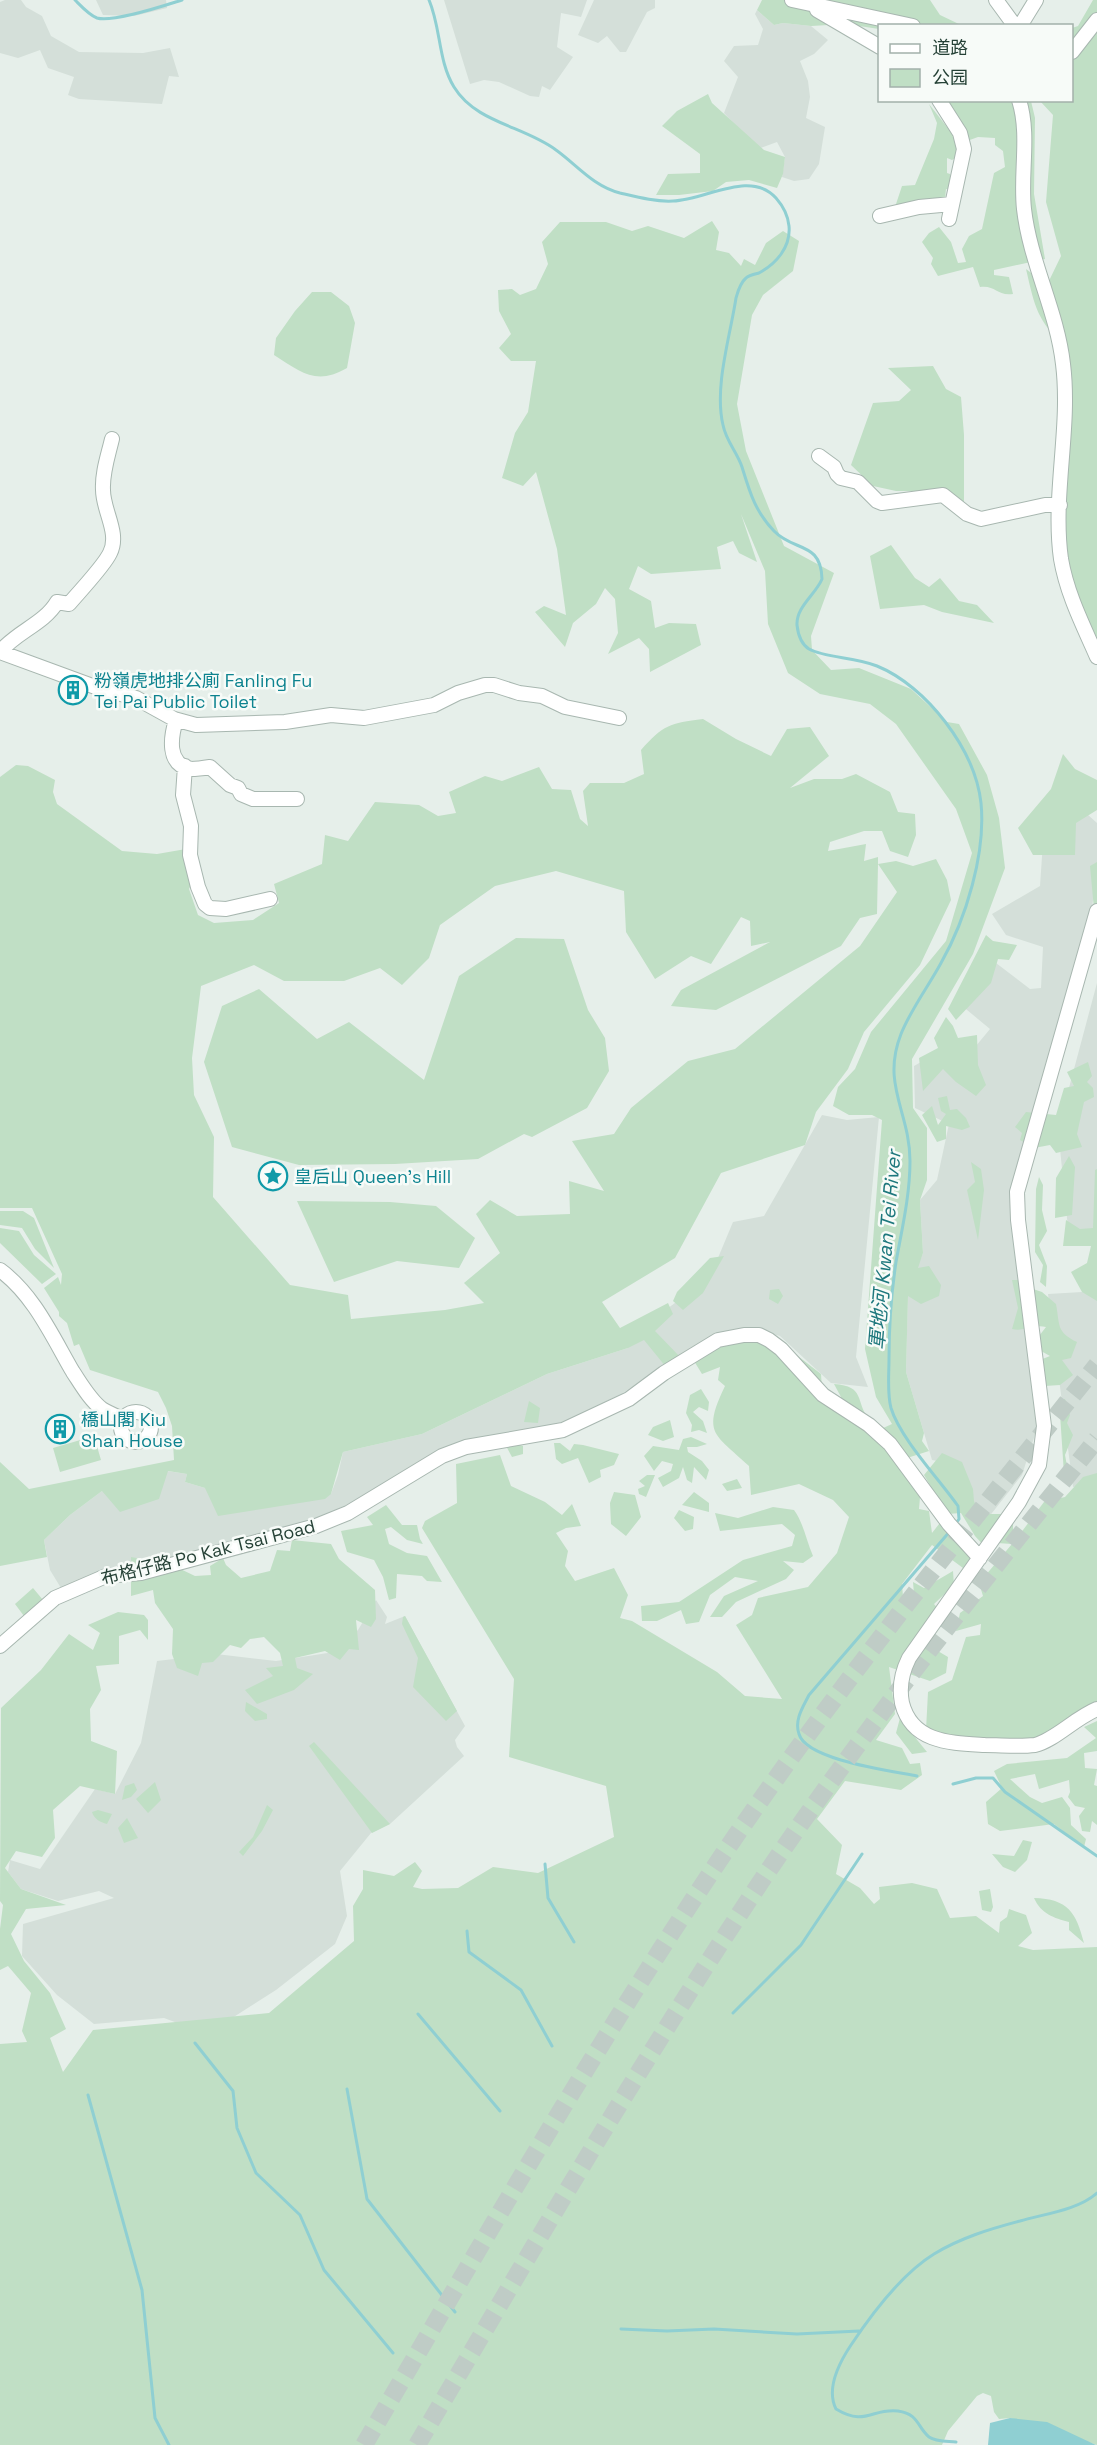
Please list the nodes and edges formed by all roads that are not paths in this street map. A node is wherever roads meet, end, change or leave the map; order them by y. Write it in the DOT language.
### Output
graph roads {
  1 [pos="996,0"];
  2 [pos="1036,0"];
  3 [pos="799,2"];
  4 [pos="1097,20"];
  5 [pos="904,24"];
  6 [pos="1014,24"];
  7 [pos="1021,24"];
  8 [pos="878,46"];
  9 [pos="1073,50"];
  10 [pos="940,102"];
  11 [pos="1019,102"];
  12 [pos="952,204"];
  13 [pos="880,216"];
  14 [pos="949,219"];
  15 [pos="112,439"];
  16 [pos="819,456"];
  17 [pos="1060,505"];
  18 [pos="1096,651"];
  19 [pos="0,652"];
  20 [pos="619,717"];
  21 [pos="176,720"];
  22 [pos="185,766"];
  23 [pos="297,799"];
  24 [pos="270,898"];
  25 [pos="1097,911"];
  26 [pos="0,1269"];
  27 [pos="123,1419"];
  28 [pos="980,1558"];
  29 [pos="0,1646"];
  30 [pos="1097,1709"];
  1 -- 6 [label="street"];
  2 -- 7 [label="street"];
  3 -- 5 [label="street"];
  3 -- 8 [label="street"];
  4 -- 9 [label="street"];
  10 -- 12 [label="street"];
  11 -- 17 [label="street"];
  12 -- 13 [label="street"];
  12 -- 14 [label="street"];
  15 -- 19 [label="street"];
  16 -- 17 [label="street"];
  17 -- 18 [label="street"];
  19 -- 21 [label="street"];
  20 -- 21 [label="street"];
  21 -- 22 [label="street"];
  22 -- 23 [label="street"];
  22 -- 24 [label="street"];
  25 -- 28 [label="street"];
  26 -- 27 [label="street"];
  28 -- 29 [label="street, 布格仔路 Po Kak Tsai Road"];
  28 -- 30 [label="street"];
}
